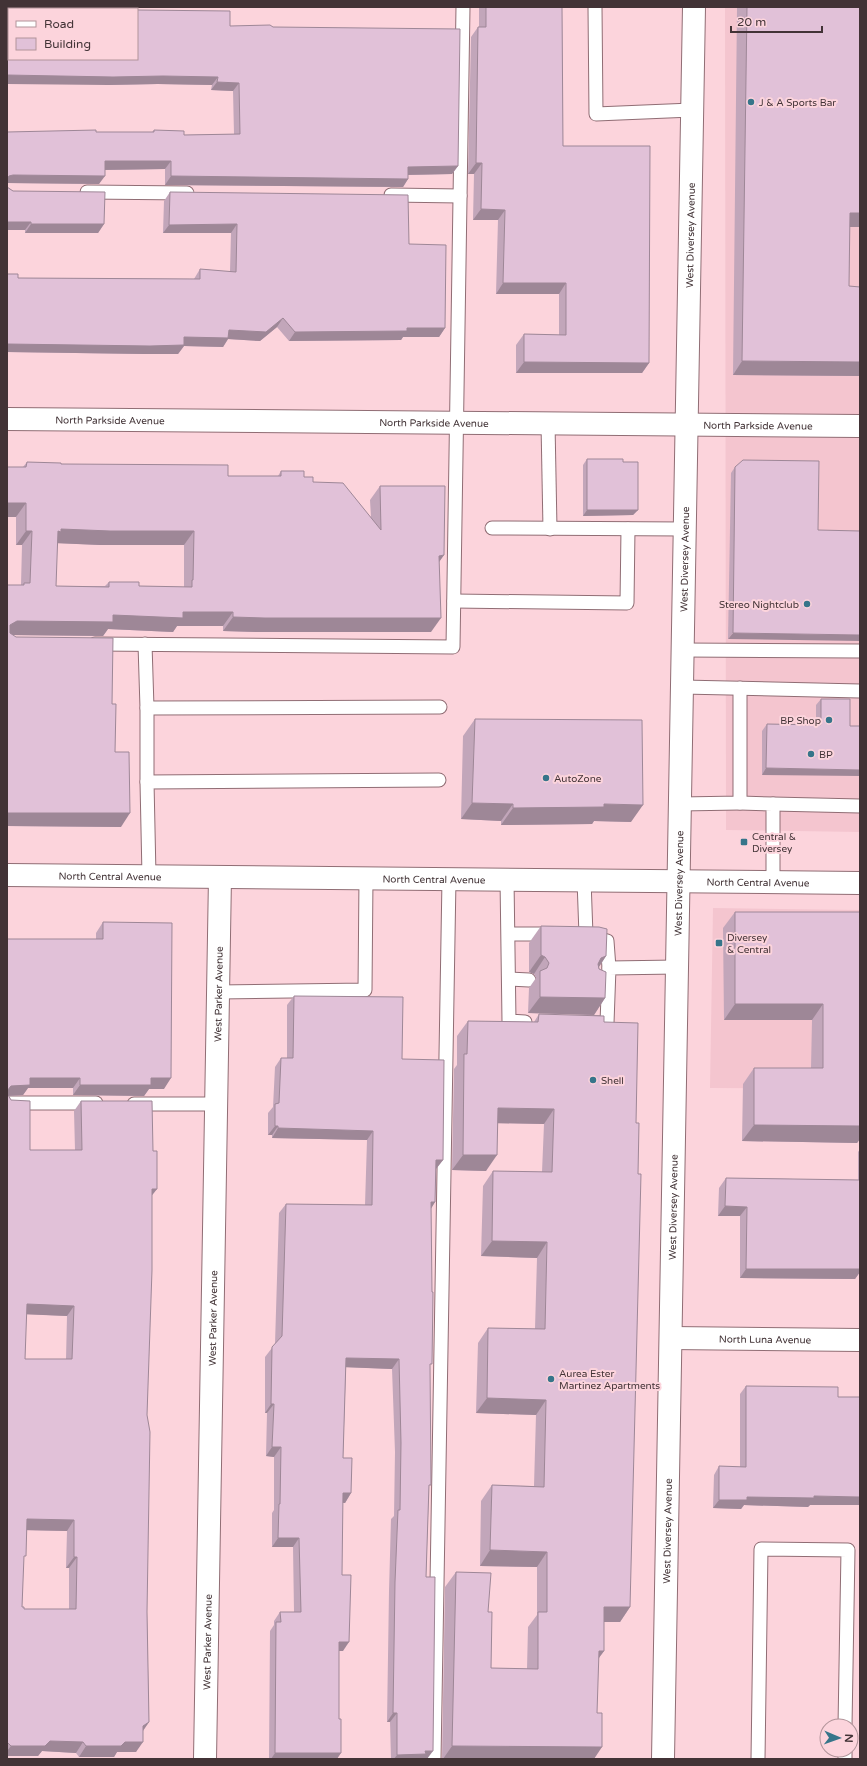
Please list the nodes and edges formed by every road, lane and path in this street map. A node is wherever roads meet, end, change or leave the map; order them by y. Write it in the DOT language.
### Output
graph roads {
  1 [pos="463,7"];
  2 [pos="595,7"];
  3 [pos="694,7"];
  4 [pos="692,110"];
  5 [pos="71,192"];
  6 [pos="198,193"];
  7 [pos="381,195"];
  8 [pos="460,196"];
  9 [pos="7,419"];
  10 [pos="457,423"];
  11 [pos="548,423"];
  12 [pos="686,424"];
  13 [pos="860,426"];
  14 [pos="492,528"];
  15 [pos="550,529"];
  16 [pos="628,529"];
  17 [pos="684,529"];
  18 [pos="454,601"];
  19 [pos="84,644"];
  20 [pos="145,644"];
  21 [pos="682,650"];
  22 [pos="860,652"];
  23 [pos="682,687"];
  24 [pos="740,688"];
  25 [pos="860,691"];
  26 [pos="440,707"];
  27 [pos="147,708"];
  28 [pos="439,780"];
  29 [pos="147,782"];
  30 [pos="680,804"];
  31 [pos="740,804"];
  32 [pos="773,804"];
  33 [pos="860,806"];
  34 [pos="7,875"];
  35 [pos="149,876"];
  36 [pos="220,877"];
  37 [pos="366,878"];
  38 [pos="449,879"];
  39 [pos="507,879"];
  40 [pos="584,880"];
  41 [pos="678,881"];
  42 [pos="773,882"];
  43 [pos="860,883"];
  44 [pos="509,934"];
  45 [pos="586,935"];
  46 [pos="608,968"];
  47 [pos="677,968"];
  48 [pos="509,979"];
  49 [pos="529,980"];
  50 [pos="594,981"];
  51 [pos="608,981"];
  52 [pos="218,992"];
  53 [pos="539,1022"];
  54 [pos="577,1023"];
  55 [pos="7,1103"];
  56 [pos="108,1103"];
  57 [pos="123,1103"];
  58 [pos="216,1104"];
  59 [pos="671,1338"];
  60 [pos="860,1340"];
  61 [pos="845,1718"];
  62 [pos="205,1759"];
  63 [pos="434,1759"];
  64 [pos="663,1759"];
  65 [pos="758,1759"];
  1 -- 8 [label="lane"];
  2 -- 4 [label="lane"];
  3 -- 4 [label="street, West Diversey Avenue"];
  4 -- 12 [label="street, West Diversey Avenue"];
  5 -- 6 [label="lane"];
  7 -- 8 [label="lane"];
  8 -- 10 [label="lane"];
  9 -- 10 [label="street, North Parkside Avenue"];
  10 -- 11 [label="street, North Parkside Avenue"];
  10 -- 18 [label="lane"];
  11 -- 12 [label="street, North Parkside Avenue"];
  11 -- 15 [label="lane"];
  12 -- 13 [label="street, North Parkside Avenue"];
  12 -- 17 [label="street, West Diversey Avenue"];
  14 -- 15 [label="lane"];
  15 -- 16 [label="lane"];
  16 -- 17 [label="lane"];
  16 -- 18 [label="lane"];
  17 -- 21 [label="street, West Diversey Avenue"];
  18 -- 20 [label="lane"];
  19 -- 20 [label="lane"];
  20 -- 27 [label="lane"];
  21 -- 22 [label="lane"];
  21 -- 23 [label="street, West Diversey Avenue"];
  23 -- 24 [label="lane"];
  23 -- 30 [label="street, West Diversey Avenue"];
  24 -- 25 [label="lane"];
  24 -- 31 [label="lane"];
  26 -- 27 [label="lane"];
  27 -- 29 [label="lane"];
  28 -- 29 [label="lane"];
  29 -- 35 [label="lane"];
  30 -- 31 [label="lane"];
  30 -- 41 [label="street, West Diversey Avenue"];
  31 -- 32 [label="lane"];
  32 -- 33 [label="lane"];
  32 -- 42 [label="lane"];
  34 -- 35 [label="street, North Central Avenue"];
  35 -- 36 [label="street, North Central Avenue"];
  36 -- 37 [label="street, North Central Avenue"];
  36 -- 52 [label="street, West Parker Avenue"];
  37 -- 38 [label="street, North Central Avenue"];
  37 -- 52 [label="lane"];
  38 -- 39 [label="street, North Central Avenue"];
  38 -- 63 [label="lane"];
  39 -- 40 [label="street, North Central Avenue"];
  39 -- 44 [label="lane"];
  40 -- 41 [label="street, North Central Avenue"];
  40 -- 45 [label="lane"];
  41 -- 42 [label="street, North Central Avenue"];
  41 -- 47 [label="street, West Diversey Avenue"];
  42 -- 43 [label="street, North Central Avenue"];
  44 -- 45 [label="lane"];
  44 -- 48 [label="lane"];
  45 -- 46 [label="lane"];
  46 -- 47 [label="lane"];
  46 -- 51 [label="lane"];
  47 -- 59 [label="street, West Diversey Avenue"];
  48 -- 49 [label="lane"];
  48 -- 53 [label="lane"];
  50 -- 51 [label="lane"];
  51 -- 54 [label="lane"];
  52 -- 58 [label="street, West Parker Avenue"];
  55 -- 56 [label="lane"];
  57 -- 58 [label="lane"];
  58 -- 62 [label="street, West Parker Avenue"];
  59 -- 60 [label="street, North Luna Avenue"];
  59 -- 64 [label="street, West Diversey Avenue"];
  61 -- 65 [label="lane"];
}
